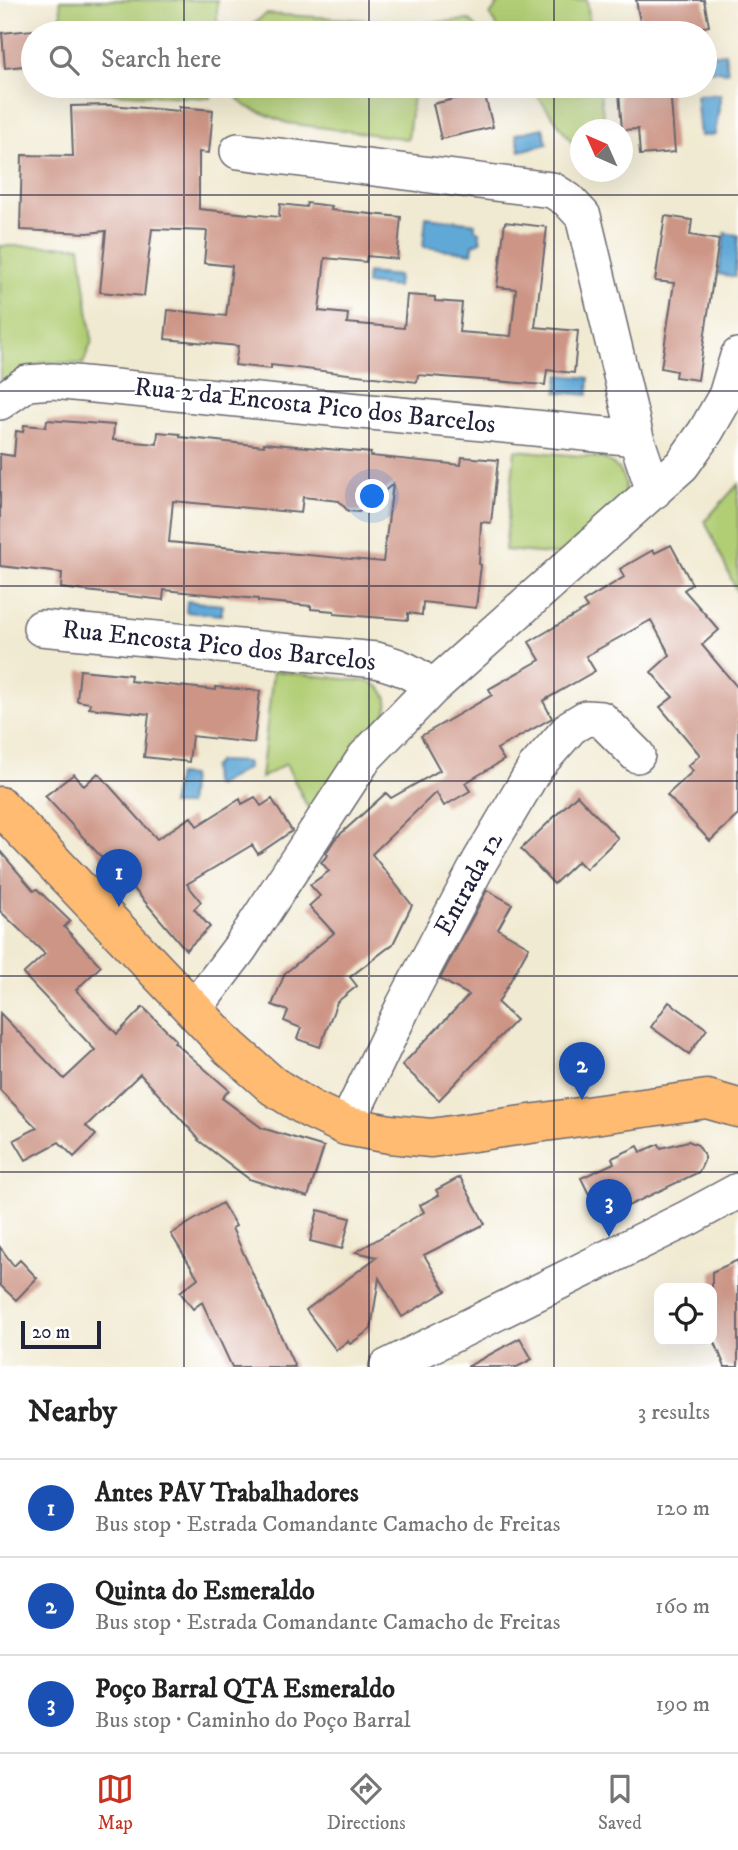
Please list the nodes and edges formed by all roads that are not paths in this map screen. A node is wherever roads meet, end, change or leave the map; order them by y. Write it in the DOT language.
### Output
graph roads {
  1 [pos="238,151"];
  2 [pos="738,356"];
  3 [pos="0,402"];
  4 [pos="636,438"];
  5 [pos="654,491"];
  6 [pos="41,628"];
  7 [pos="432,688"];
  8 [pos="637,755"];
  9 [pos="0,806"];
  10 [pos="194,1009"];
  11 [pos="738,1108"];
  12 [pos="346,1126"];
  13 [pos="738,1191"];
  14 [pos="387,1367"];
  1 -- 4 [label="street"];
  2 -- 5 [label="street"];
  3 -- 4 [label="street, Rua 2 da Encosta Pico dos Barcelos"];
  4 -- 5 [label="street"];
  5 -- 7 [label="street"];
  6 -- 7 [label="street, Rua Encosta Pico dos Barcelos"];
  7 -- 10 [label="street"];
  8 -- 12 [label="street, Entrada 12"];
  9 -- 10 [label="main road"];
  10 -- 12 [label="main road"];
  11 -- 12 [label="main road"];
  13 -- 14 [label="street"];
}
